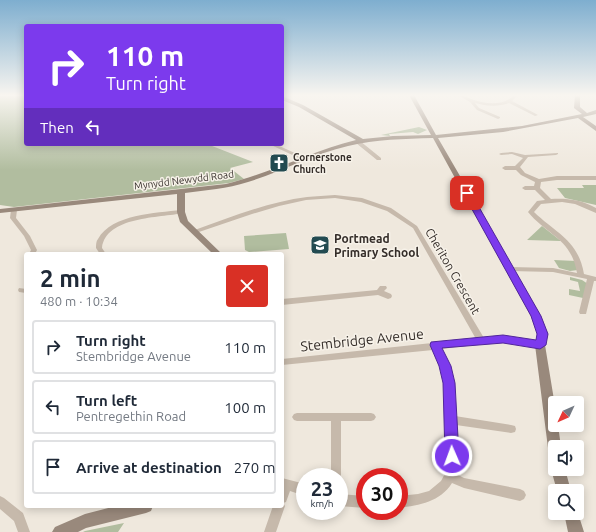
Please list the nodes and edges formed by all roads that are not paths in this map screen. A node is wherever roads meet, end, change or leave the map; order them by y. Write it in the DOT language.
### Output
graph roads {
  1 [pos="324,120"];
  2 [pos="426,120"];
  3 [pos="558,120"];
  4 [pos="583,120"];
  5 [pos="596,129"];
  6 [pos="435,136"];
  7 [pos="360,141"];
  8 [pos="276,146"];
  9 [pos="501,154"];
  10 [pos="556,154"];
  11 [pos="526,157"];
  12 [pos="305,159"];
  13 [pos="379,159"];
  14 [pos="517,168"];
  15 [pos="507,171"];
  16 [pos="596,178"];
  17 [pos="538,181"];
  18 [pos="525,188"];
  19 [pos="537,188"];
  20 [pos="181,192"];
  21 [pos="549,201"];
  22 [pos="14,210"];
  23 [pos="596,210"];
  24 [pos="0,211"];
  25 [pos="181,212"];
  26 [pos="194,232"];
  27 [pos="33,252"];
  28 [pos="102,252"];
  29 [pos="216,252"];
  30 [pos="510,270"];
  31 [pos="581,276"];
  32 [pos="593,279"];
  33 [pos="388,296"];
  34 [pos="284,302"];
  35 [pos="583,312"];
  36 [pos="482,341"];
  37 [pos="435,345"];
  38 [pos="540,345"];
  39 [pos="284,362"];
  40 [pos="297,417"];
  41 [pos="336,417"];
  42 [pos="371,417"];
  43 [pos="451,420"];
  44 [pos="511,429"];
  45 [pos="554,440"];
  46 [pos="336,468"];
  47 [pos="450,477"];
  48 [pos="284,484"];
  49 [pos="296,487"];
  50 [pos="520,495"];
  51 [pos="408,501"];
  52 [pos="0,502"];
  53 [pos="278,508"];
  54 [pos="122,509"];
  55 [pos="573,520"];
  56 [pos="24,532"];
  57 [pos="60,532"];
  58 [pos="270,532"];
  59 [pos="576,532"];
  1 -- 7 [label="street"];
  2 -- 6 [label="street"];
  3 -- 6 [label="street, Mynydd Newydd Road"];
  4 -- 5 [label="street"];
  6 -- 7 [label="street, Mynydd Newydd Road"];
  6 -- 30 [label="street"];
  7 -- 12 [label="street, Mynydd Newydd Road"];
  7 -- 13 [label="street"];
  8 -- 12 [label="street"];
  9 -- 11 [label="street"];
  10 -- 11 [label="street"];
  11 -- 14 [label="street"];
  12 -- 20 [label="street, Mynydd Newydd Road"];
  14 -- 15 [label="street"];
  14 -- 17 [label="street"];
  16 -- 17 [label="street"];
  17 -- 19 [label="street"];
  18 -- 19 [label="street"];
  19 -- 21 [label="street"];
  20 -- 22 [label="street, Mynydd Newydd Road"];
  20 -- 25 [label="street"];
  21 -- 23 [label="street"];
  21 -- 31 [label="street"];
  22 -- 24 [label="street, Mynydd Newydd Road"];
  22 -- 27 [label="street"];
  25 -- 26 [label="street"];
  25 -- 28 [label="street"];
  26 -- 29 [label="street"];
  26 -- 36 [label="street, Cheriton Crescent"];
  30 -- 31 [label="street"];
  30 -- 38 [label="street"];
  31 -- 32 [label="street"];
  32 -- 35 [label="street"];
  33 -- 34 [label="street"];
  36 -- 37 [label="street, Stembridge Avenue"];
  36 -- 38 [label="street, Stembridge Avenue"];
  37 -- 39 [label="street, Stembridge Avenue"];
  37 -- 43 [label="street"];
  38 -- 45 [label="street"];
  40 -- 41 [label="street"];
  41 -- 42 [label="street"];
  41 -- 46 [label="street"];
  43 -- 44 [label="street"];
  43 -- 47 [label="street"];
  47 -- 50 [label="street"];
  47 -- 51 [label="street"];
  48 -- 49 [label="street"];
  52 -- 56 [label="street"];
  53 -- 58 [label="street"];
  54 -- 57 [label="street"];
  55 -- 59 [label="street"];
}
